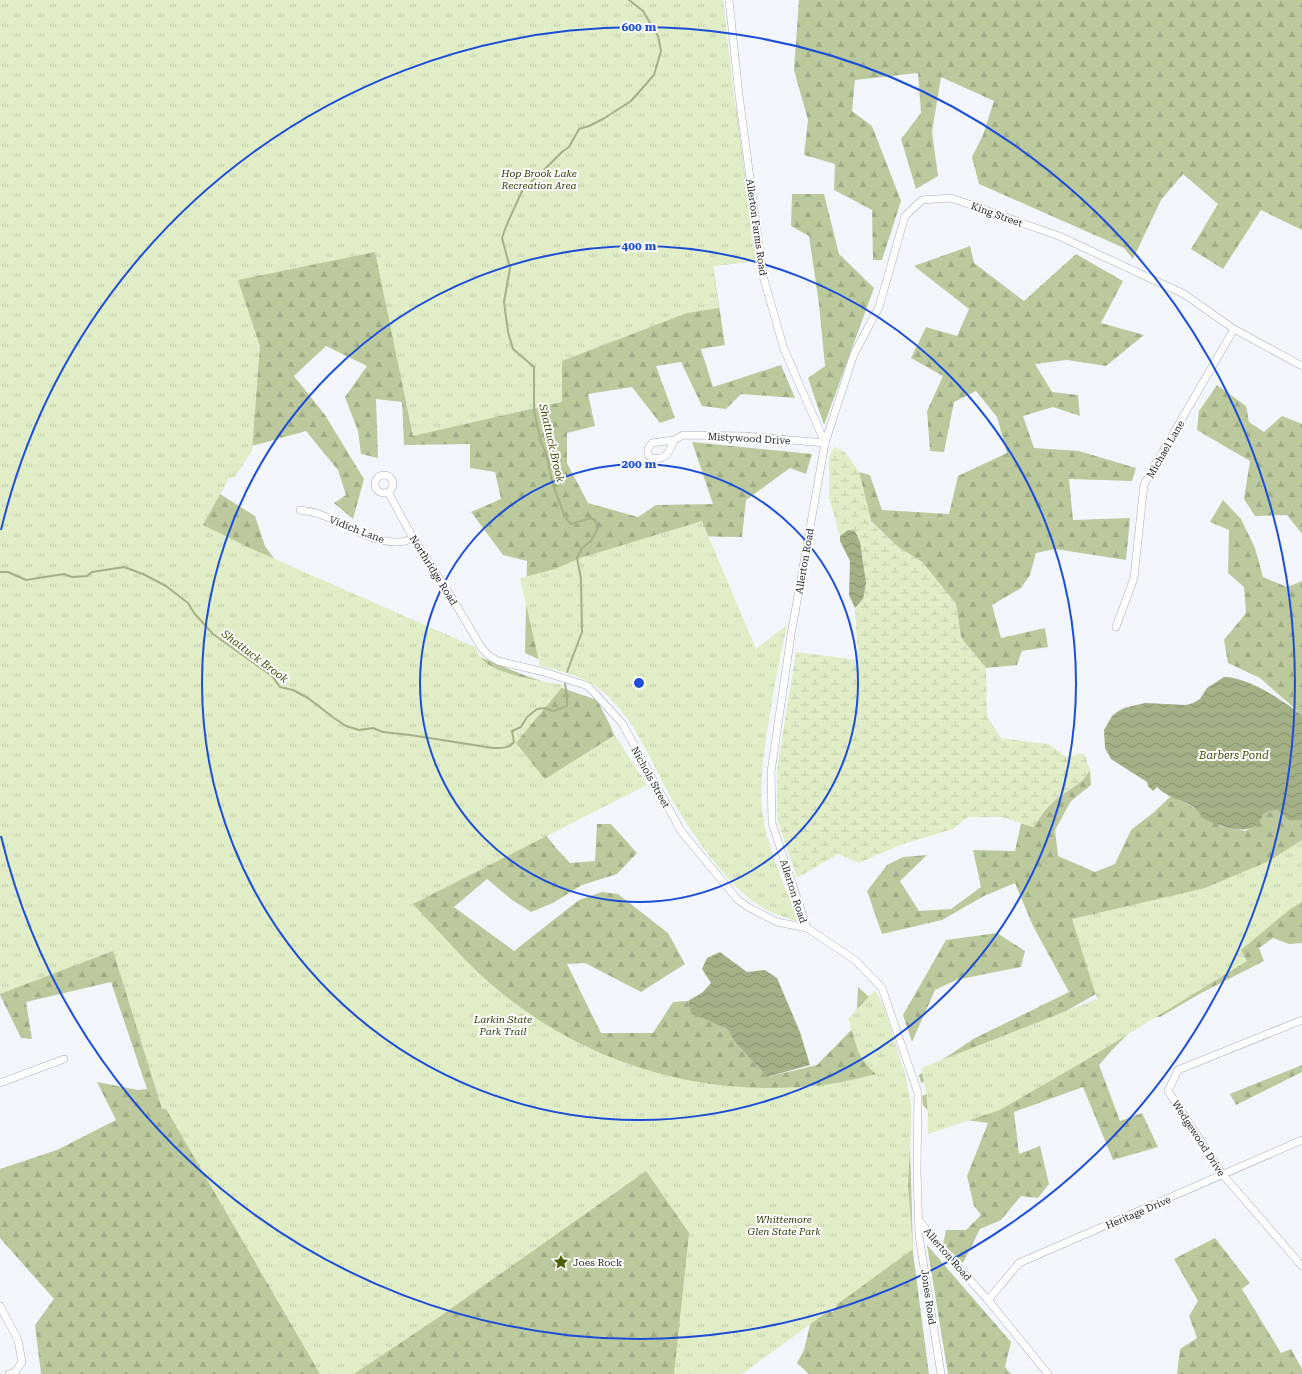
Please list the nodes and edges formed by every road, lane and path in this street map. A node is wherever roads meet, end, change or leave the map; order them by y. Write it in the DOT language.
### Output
graph roads {
  1 [pos="729,0"];
  2 [pos="1234,329"];
  3 [pos="1302,366"];
  4 [pos="674,440"];
  5 [pos="826,443"];
  6 [pos="388,492"];
  7 [pos="300,510"];
  8 [pos="413,538"];
  9 [pos="1116,627"];
  10 [pos="481,647"];
  11 [pos="807,928"];
  12 [pos="1302,1020"];
  13 [pos="64,1059"];
  14 [pos="0,1083"];
  15 [pos="1302,1140"];
  16 [pos="1222,1175"];
  17 [pos="918,1219"];
  18 [pos="1302,1266"];
  19 [pos="988,1300"];
  20 [pos="0,1306"];
  21 [pos="9,1374"];
  22 [pos="941,1374"];
  23 [pos="1048,1374"];
  1 -- 5 [label="street, Allerton Farms Road"];
  2 -- 3 [label="street, King Street"];
  2 -- 5 [label="street, King Street"];
  2 -- 9 [label="street, Michael Lane"];
  4 -- 5 [label="street, Mistywood Drive"];
  5 -- 11 [label="street, Allerton Road"];
  6 -- 8 [label="street, Northridge Road"];
  7 -- 8 [label="street, Vidich Lane"];
  8 -- 10 [label="street, Northridge Road"];
  10 -- 11 [label="street, Nichols Street"];
  11 -- 17 [label="street, Allerton Road"];
  12 -- 16 [label="street, Wedgewood Drive"];
  13 -- 14 [label="street"];
  15 -- 16 [label="street, Heritage Drive"];
  16 -- 18 [label="street, Wedgewood Drive"];
  16 -- 19 [label="street, Heritage Drive"];
  17 -- 19 [label="street, Allerton Road"];
  17 -- 22 [label="street, Jones Road"];
  19 -- 23 [label="street, Allerton Road"];
  20 -- 21 [label="street"];
}
